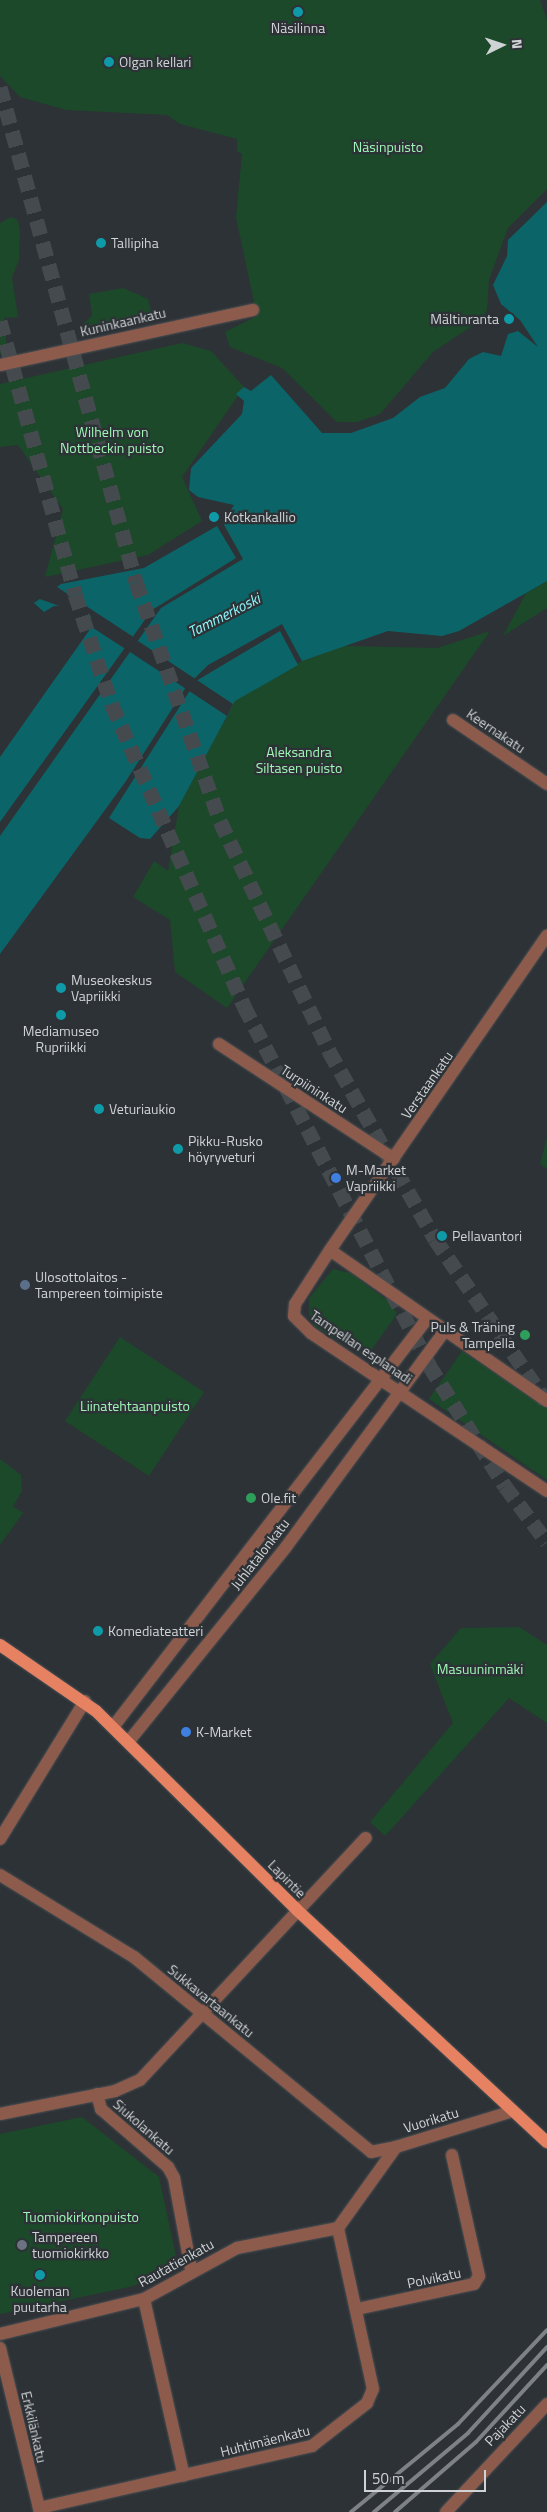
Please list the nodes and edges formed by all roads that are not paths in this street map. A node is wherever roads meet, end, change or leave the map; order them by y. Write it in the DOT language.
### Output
graph roads {
  1 [pos="253,310"];
  2 [pos="0,365"];
  3 [pos="453,720"];
  4 [pos="547,784"];
  5 [pos="547,936"];
  6 [pos="218,1044"];
  7 [pos="394,1159"];
  8 [pos="330,1250"];
  9 [pos="427,1319"];
  10 [pos="444,1332"];
  11 [pos="384,1381"];
  12 [pos="401,1393"];
  13 [pos="547,1401"];
  14 [pos="547,1491"];
  15 [pos="0,1645"];
  16 [pos="84,1701"];
  17 [pos="113,1727"];
  18 [pos="129,1741"];
  19 [pos="366,1838"];
  20 [pos="0,1839"];
  21 [pos="0,1875"];
  22 [pos="297,1910"];
  23 [pos="202,2013"];
  24 [pos="98,2094"];
  25 [pos="513,2111"];
  26 [pos="0,2114"];
  27 [pos="547,2142"];
  28 [pos="396,2147"];
  29 [pos="452,2155"];
  30 [pos="338,2228"];
  31 [pos="192,2269"];
  32 [pos="144,2299"];
  33 [pos="357,2309"];
  34 [pos="0,2334"];
  35 [pos="0,2348"];
  36 [pos="547,2404"];
  37 [pos="184,2476"];
  38 [pos="39,2510"];
  39 [pos="446,2512"];
  1 -- 2 [label="street, Kuninkaankatu"];
  3 -- 4 [label="street, Keernakatu"];
  5 -- 7 [label="street, Verstaankatu"];
  6 -- 7 [label="street, Turpiininkatu"];
  7 -- 8 [label="street, Verstaankatu"];
  8 -- 9 [label="street"];
  8 -- 11 [label="street, Tampellan esplanadi"];
  9 -- 10 [label="street"];
  9 -- 11 [label="street, Juhlatalonkatu"];
  10 -- 12 [label="street, Juhlatalonkatu"];
  10 -- 13 [label="street"];
  11 -- 12 [label="street, Tampellan esplanadi"];
  11 -- 17 [label="street, Juhlatalonkatu"];
  12 -- 14 [label="street, Tampellan esplanadi"];
  12 -- 18 [label="street, Juhlatalonkatu"];
  15 -- 16 [label="main road, Lapintie"];
  16 -- 17 [label="main road, Lapintie"];
  16 -- 20 [label="street"];
  17 -- 18 [label="main road, Lapintie"];
  18 -- 22 [label="main road, Lapintie"];
  19 -- 22 [label="street"];
  21 -- 23 [label="street, Sukkavartaankatu"];
  22 -- 23 [label="street"];
  22 -- 25 [label="main road, Lapintie"];
  23 -- 24 [label="street"];
  23 -- 28 [label="street, Sukkavartaankatu"];
  24 -- 26 [label="street"];
  24 -- 31 [label="street, Siukolankatu"];
  25 -- 27 [label="main road, Lapintie"];
  25 -- 28 [label="street, Vuorikatu"];
  28 -- 30 [label="street, Vuorikatu"];
  29 -- 33 [label="street, Polvikatu"];
  30 -- 31 [label="street, Rautatienkatu"];
  30 -- 33 [label="street, Huhtimäenkatu"];
  31 -- 32 [label="street, Rautatienkatu"];
  32 -- 34 [label="street, Rautatienkatu"];
  32 -- 37 [label="street"];
  33 -- 37 [label="street, Huhtimäenkatu"];
  35 -- 38 [label="street, Erkkilänkatu"];
  36 -- 39 [label="street, Pajakatu"];
  37 -- 38 [label="street, Huhtimäenkatu"];
}
